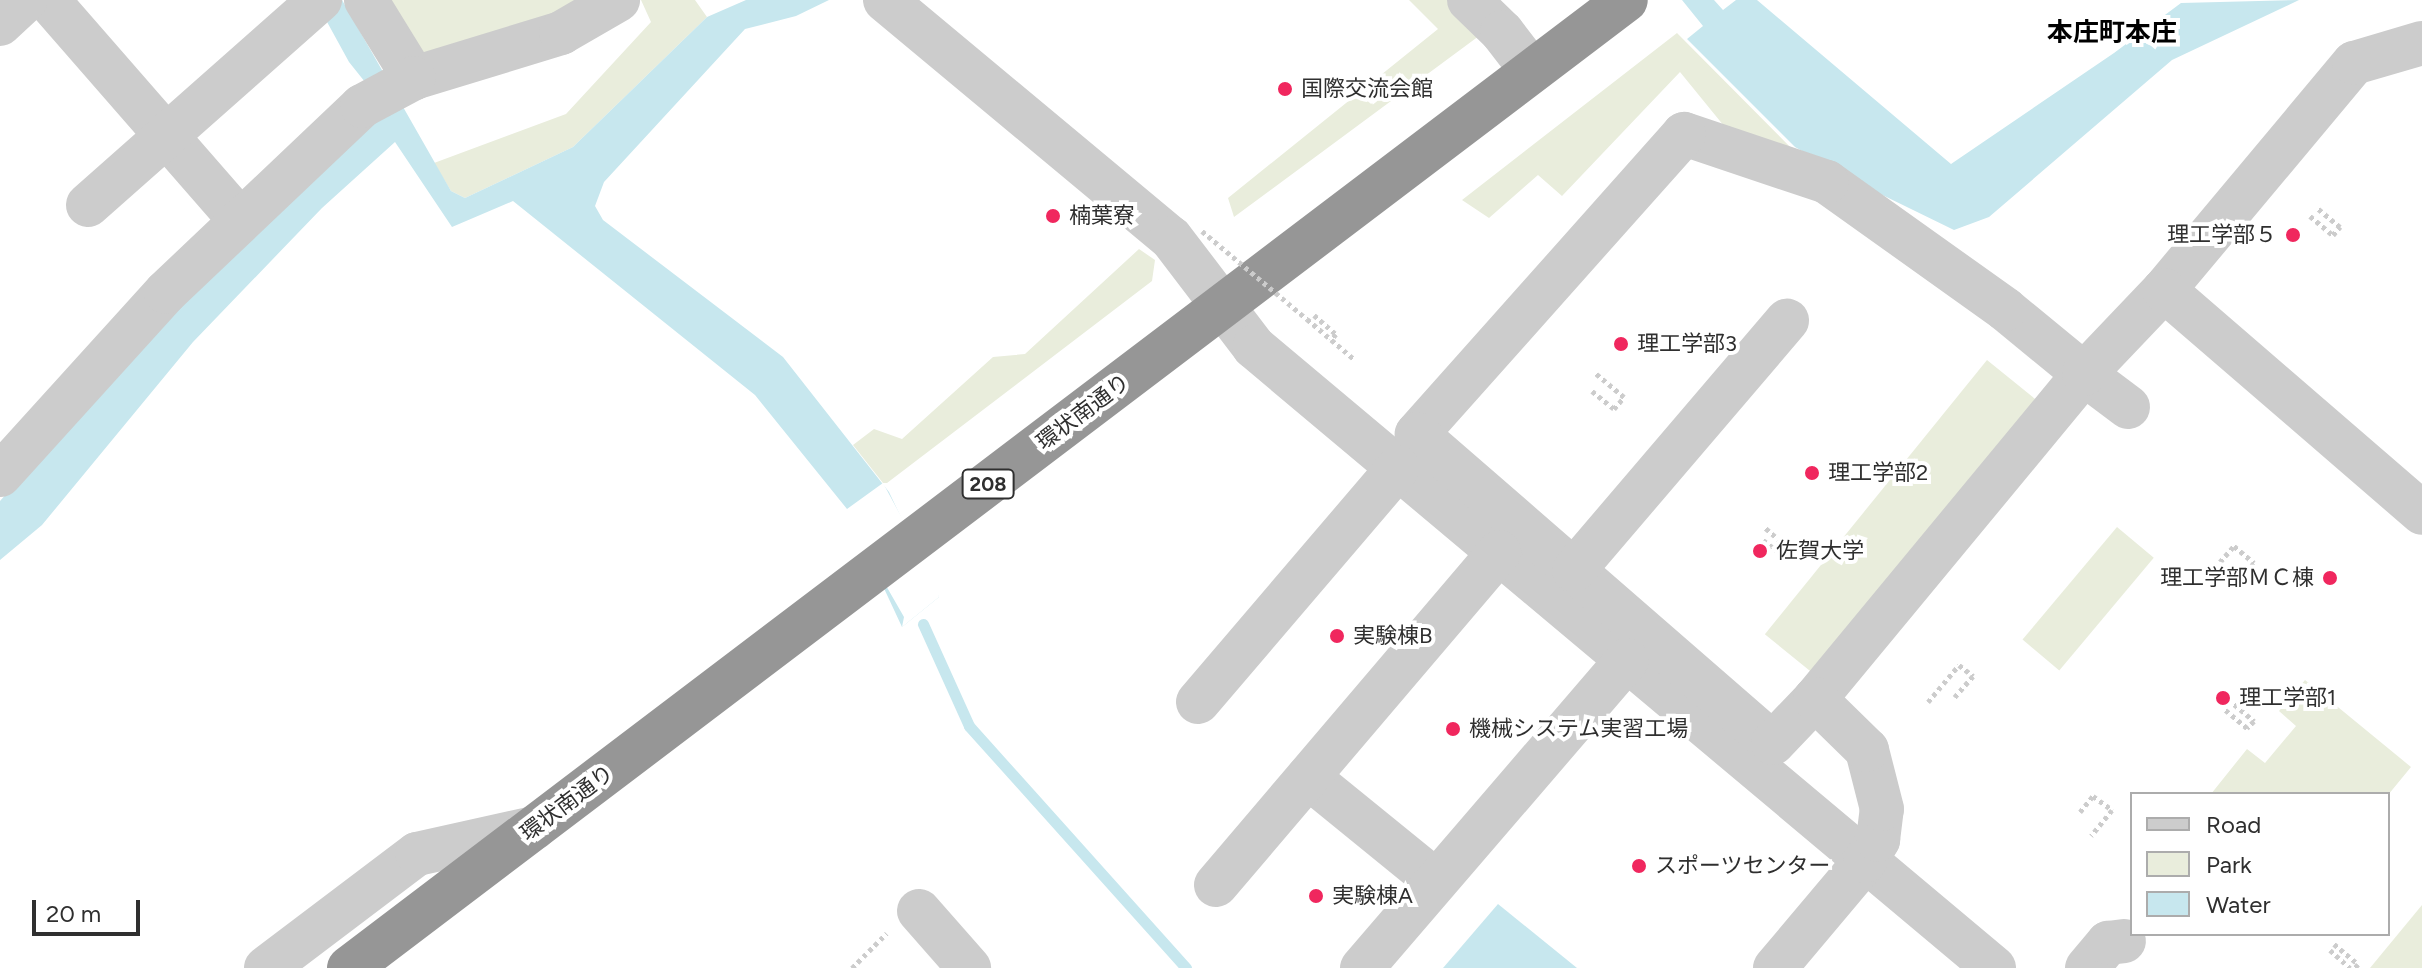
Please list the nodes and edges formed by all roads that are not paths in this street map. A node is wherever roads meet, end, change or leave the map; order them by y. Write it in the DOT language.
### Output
graph roads {
  1 [pos="26,0"];
  2 [pos="48,0"];
  3 [pos="366,0"];
  4 [pos="618,0"];
  5 [pos="885,0"];
  6 [pos="1469,0"];
  7 [pos="1626,0"];
  8 [pos="314,5"];
  9 [pos="0,24"];
  10 [pos="2422,43"];
  11 [pos="1532,71"];
  12 [pos="414,78"];
  13 [pos="166,135"];
  14 [pos="88,205"];
  15 [pos="241,221"];
  16 [pos="2164,290"];
  17 [pos="1224,305"];
  18 [pos="1787,321"];
  19 [pos="2084,374"];
  20 [pos="2128,407"];
  21 [pos="1398,468"];
  22 [pos="1,472"];
  23 [pos="2422,513"];
  24 [pos="1499,552"];
  25 [pos="1574,570"];
  26 [pos="1627,660"];
  27 [pos="1815,699"];
  28 [pos="1198,702"];
  29 [pos="1308,777"];
  30 [pos="534,828"];
  31 [pos="1865,861"];
  32 [pos="1436,881"];
  33 [pos="1216,885"];
  34 [pos="919,911"];
  35 [pos="2124,941"];
  36 [pos="266,968"];
  37 [pos="349,968"];
  38 [pos="969,968"];
  39 [pos="1362,968"];
  40 [pos="1775,968"];
  41 [pos="1994,968"];
  42 [pos="2087,968"];
  1 -- 9 [label="street"];
  2 -- 13 [label="street"];
  3 -- 12 [label="street"];
  4 -- 12 [label="street"];
  5 -- 17 [label="street"];
  6 -- 11 [label="street"];
  7 -- 11 [label="highway, 環状南通り / 208"];
  8 -- 13 [label="street"];
  10 -- 16 [label="street"];
  11 -- 17 [label="highway, 環状南通り / 208"];
  12 -- 15 [label="street"];
  13 -- 14 [label="street"];
  13 -- 15 [label="street"];
  15 -- 22 [label="street"];
  16 -- 19 [label="street"];
  16 -- 23 [label="street"];
  17 -- 21 [label="street"];
  17 -- 30 [label="highway, 環状南通り / 208"];
  18 -- 25 [label="street"];
  19 -- 20 [label="street"];
  19 -- 25 [label="street"];
  19 -- 27 [label="street"];
  21 -- 24 [label="street"];
  21 -- 28 [label="street"];
  24 -- 26 [label="street"];
  24 -- 29 [label="street"];
  25 -- 27 [label="street"];
  26 -- 31 [label="street"];
  26 -- 32 [label="street"];
  27 -- 31 [label="street"];
  29 -- 32 [label="street"];
  29 -- 33 [label="street"];
  30 -- 36 [label="street"];
  30 -- 37 [label="highway, 環状南通り / 208"];
  31 -- 40 [label="street"];
  31 -- 41 [label="street"];
  32 -- 39 [label="street"];
  34 -- 38 [label="street"];
  35 -- 42 [label="street"];
}
